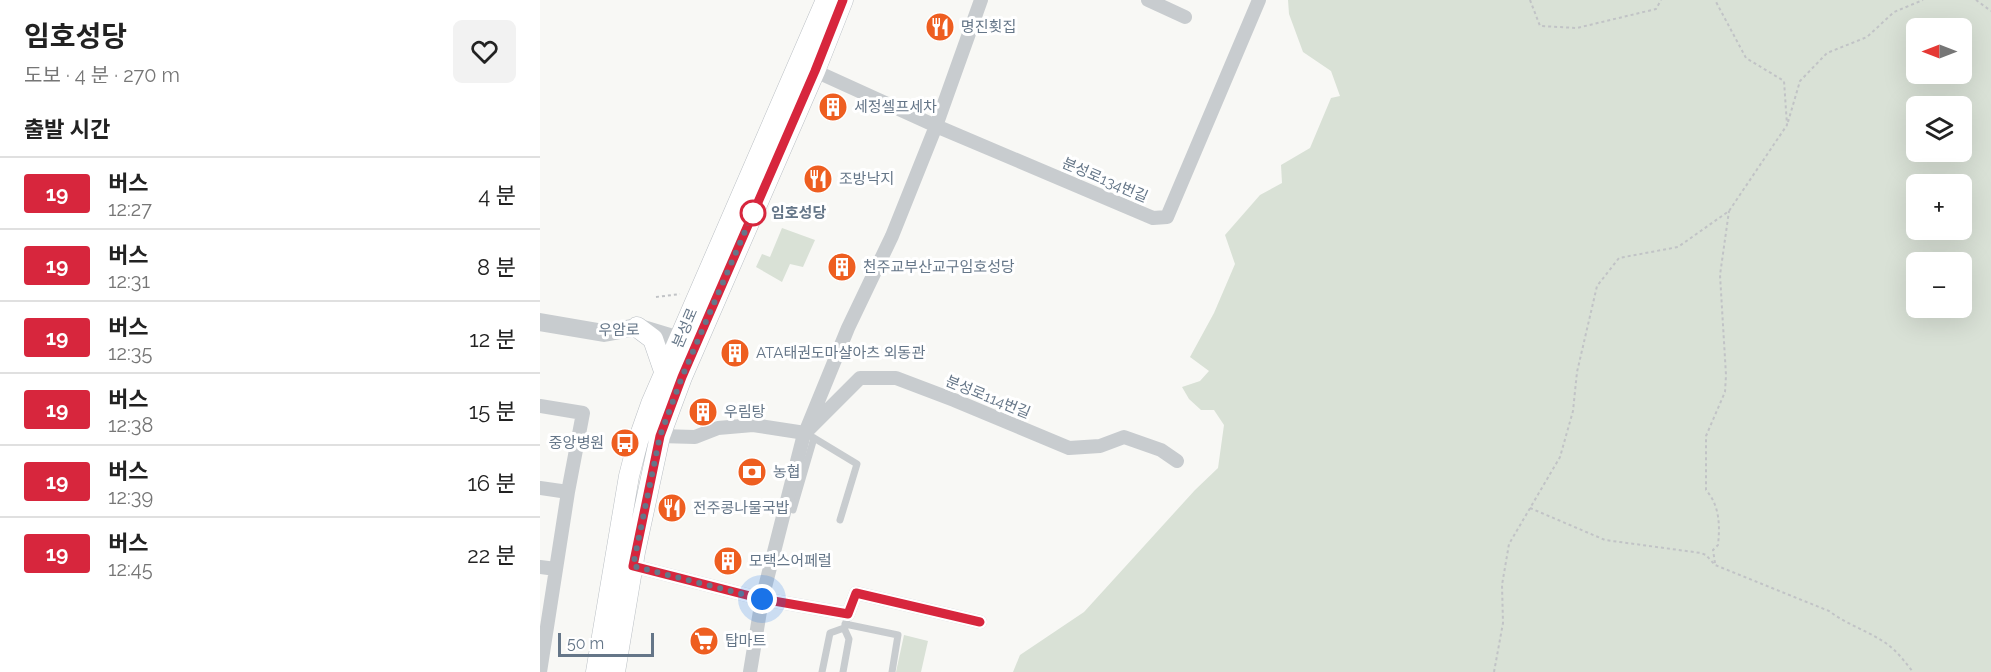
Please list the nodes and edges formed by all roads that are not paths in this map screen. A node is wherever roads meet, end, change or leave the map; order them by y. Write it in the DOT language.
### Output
graph roads {
  1 [pos="826,0"];
  2 [pos="843,0"];
  3 [pos="981,0"];
  4 [pos="1148,0"];
  5 [pos="1259,0"];
  6 [pos="1185,17"];
  7 [pos="815,71"];
  8 [pos="936,126"];
  9 [pos="540,322"];
  10 [pos="637,327"];
  11 [pos="688,342"];
  12 [pos="665,374"];
  13 [pos="540,406"];
  14 [pos="660,436"];
  15 [pos="809,436"];
  16 [pos="1177,461"];
  17 [pos="540,488"];
  18 [pos="568,492"];
  19 [pos="793,510"];
  20 [pos="840,520"];
  21 [pos="633,566"];
  22 [pos="540,567"];
  23 [pos="556,569"];
  24 [pos="762,599"];
  25 [pos="846,622"];
  26 [pos="980,622"];
  27 [pos="543,638"];
  28 [pos="540,672"];
  29 [pos="596,672"];
  30 [pos="615,672"];
  31 [pos="750,672"];
  32 [pos="822,672"];
  33 [pos="843,672"];
  34 [pos="892,672"];
  1 -- 11 [label="main road, 분성로"];
  2 -- 7 [label="main road, 분성로"];
  3 -- 8 [label="street"];
  4 -- 6 [label="street"];
  5 -- 8 [label="street, 분성로134번길"];
  7 -- 8 [label="street, 분성로134번길"];
  7 -- 11 [label="main road, 분성로"];
  8 -- 15 [label="street"];
  9 -- 10 [label="street, 우암로"];
  10 -- 11 [label="street, 우암로"];
  10 -- 12 [label="main road"];
  11 -- 12 [label="main road, 분성로"];
  11 -- 14 [label="main road, 분성로"];
  12 -- 29 [label="main road, 분성로"];
  13 -- 18 [label="street"];
  14 -- 15 [label="street"];
  14 -- 21 [label="main road, 분성로"];
  15 -- 16 [label="street, 분성로114번길"];
  15 -- 19 [label="lane"];
  15 -- 20 [label="lane"];
  15 -- 24 [label="street"];
  17 -- 18 [label="street"];
  18 -- 23 [label="street"];
  21 -- 24 [label="street"];
  21 -- 30 [label="main road, 분성로"];
  22 -- 23 [label="street"];
  23 -- 27 [label="street"];
  24 -- 25 [label="street"];
  24 -- 31 [label="street"];
  25 -- 26 [label="street"];
  25 -- 32 [label="lane"];
  25 -- 33 [label="lane"];
  25 -- 34 [label="lane"];
  27 -- 28 [label="street"];
}
